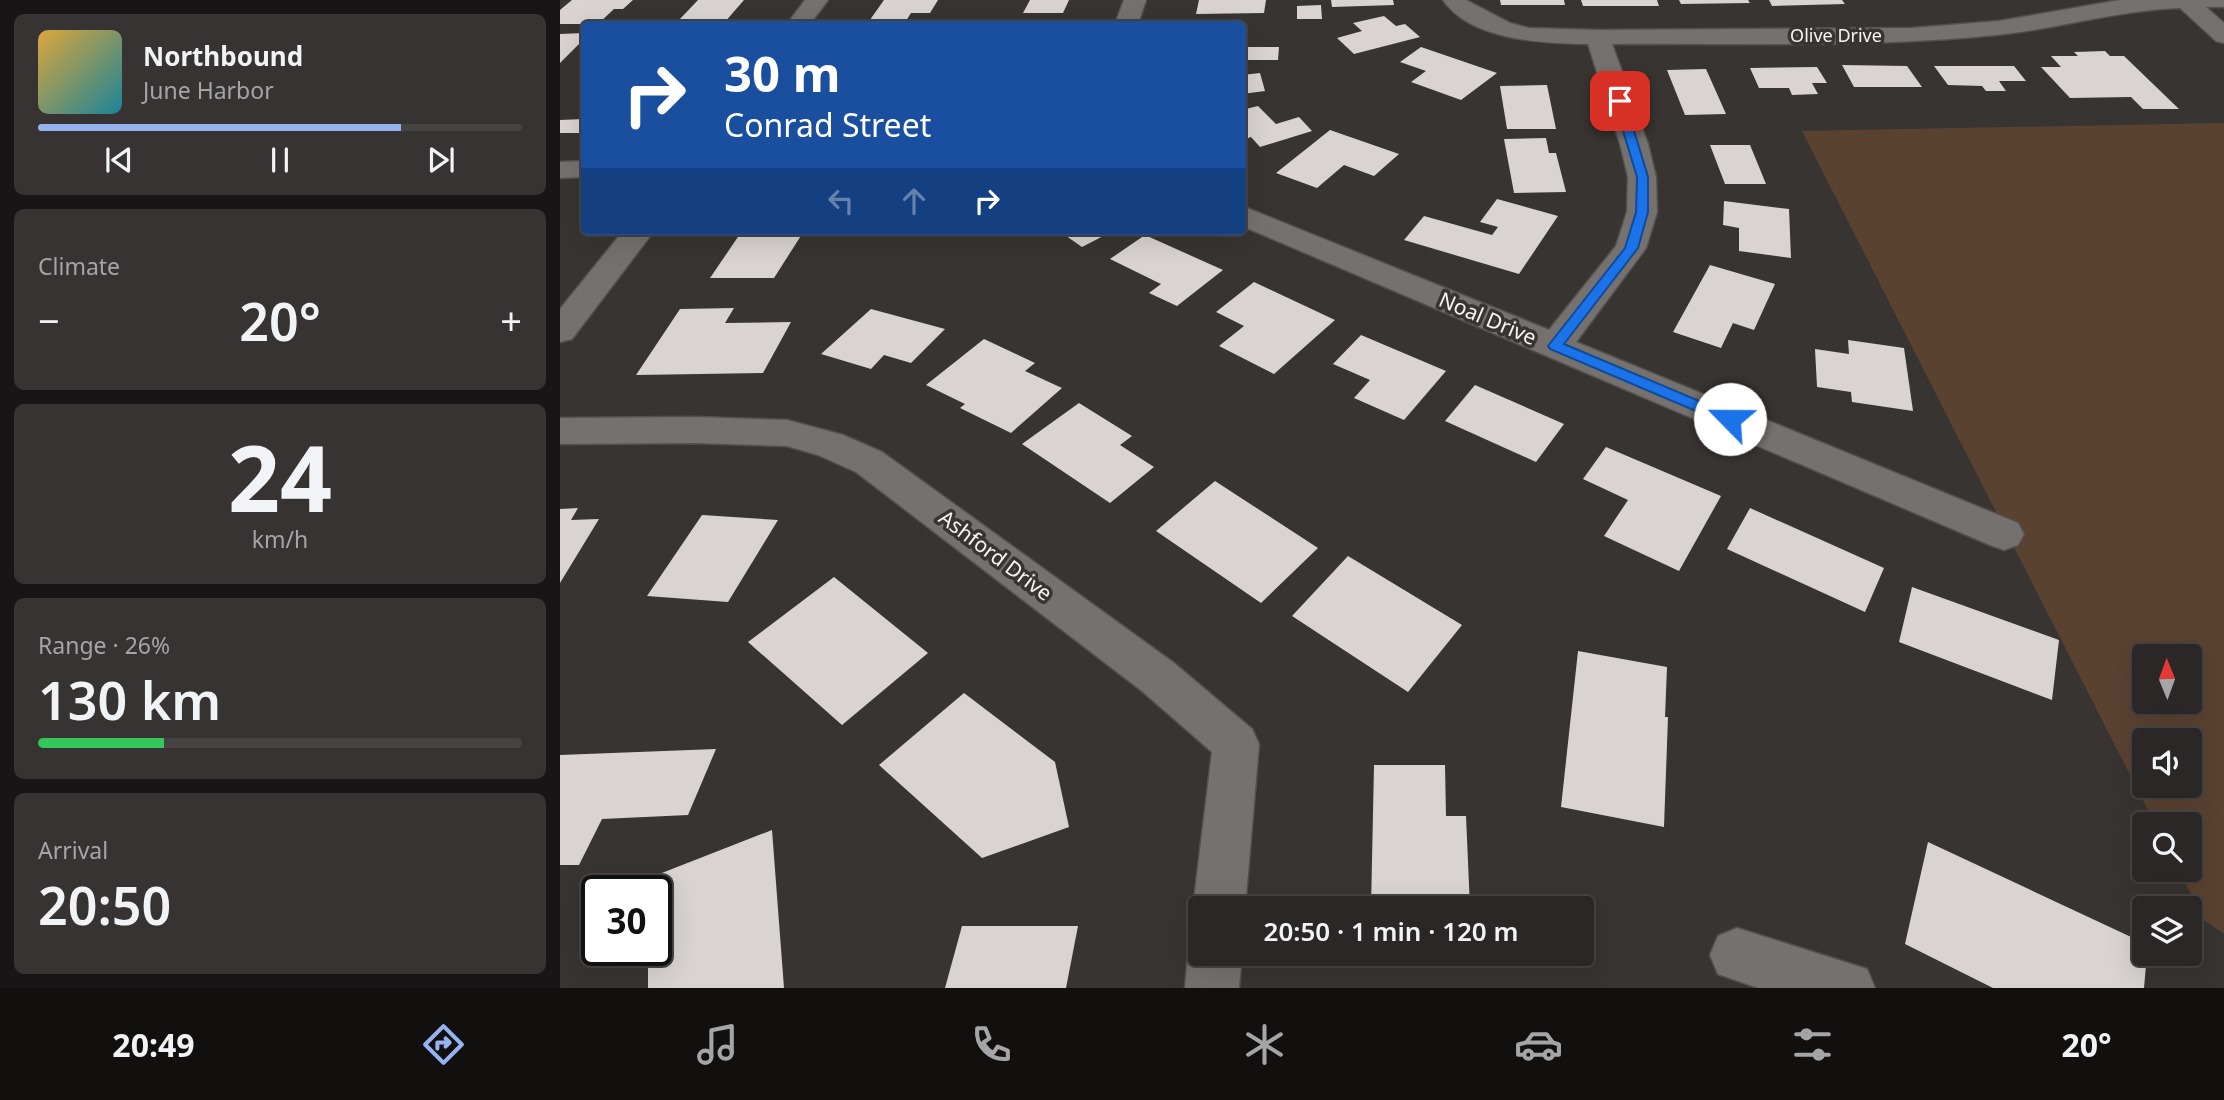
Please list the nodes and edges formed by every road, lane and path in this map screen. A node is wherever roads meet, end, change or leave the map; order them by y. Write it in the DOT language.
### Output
graph roads {
  1 [pos="817,0"];
  2 [pos="1135,0"];
  3 [pos="1454,0"];
  4 [pos="2185,0"];
  5 [pos="2224,0"];
  6 [pos="800,21"];
  7 [pos="1129,21"];
  8 [pos="2224,36"];
  9 [pos="1598,37"];
  10 [pos="581,169"];
  11 [pos="560,170"];
  12 [pos="1246,217"];
  13 [pos="636,235"];
  14 [pos="560,331"];
  15 [pos="1555,346"];
  16 [pos="560,431"];
  17 [pos="2004,534"];
  18 [pos="1220,896"];
  19 [pos="1737,954"];
  20 [pos="1214,966"];
  21 [pos="1212,988"];
  22 [pos="1848,988"];
  1 -- 6 [label="street"];
  2 -- 7 [label="street"];
  3 -- 9 [label="street, Olive Drive"];
  4 -- 5 [label="street, Olive Drive"];
  4 -- 8 [label="street"];
  4 -- 9 [label="street, Olive Drive"];
  9 -- 15 [label="street"];
  10 -- 11 [label="street"];
  12 -- 15 [label="street, Noal Drive"];
  13 -- 14 [label="street"];
  15 -- 17 [label="street, Noal Drive"];
  16 -- 18 [label="street, Ashford Drive"];
  19 -- 22 [label="street"];
  20 -- 21 [label="street"];
}
